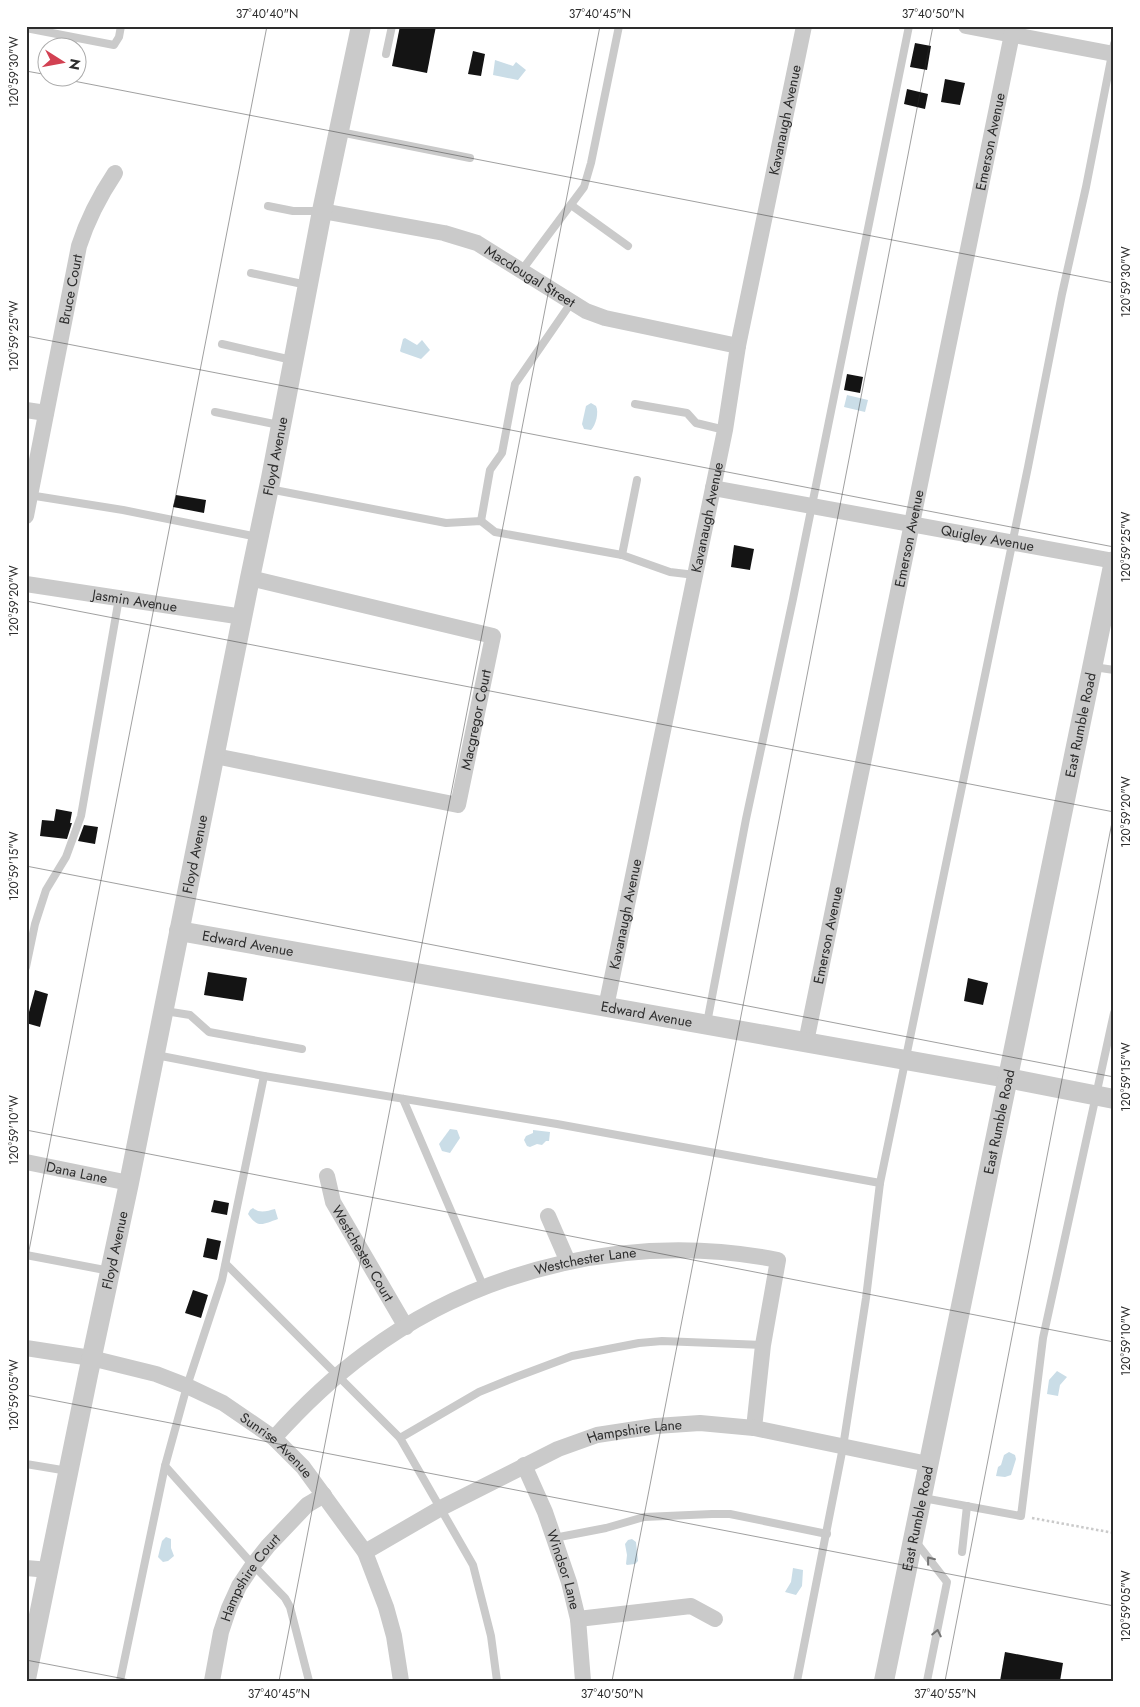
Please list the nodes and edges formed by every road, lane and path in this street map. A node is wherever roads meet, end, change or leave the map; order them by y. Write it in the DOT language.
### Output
graph roads {
  1 [pos="121,26"];
  2 [pos="361,26"];
  3 [pos="392,26"];
  4 [pos="619,26"];
  5 [pos="908,26"];
  6 [pos="966,26"];
  7 [pos="801,27"];
  8 [pos="26,28"];
  9 [pos="1012,34"];
  10 [pos="1113,51"];
  11 [pos="386,54"];
  12 [pos="339,132"];
  13 [pos="470,158"];
  14 [pos="115,173"];
  15 [pos="571,205"];
  16 [pos="268,206"];
  17 [pos="322,211"];
  18 [pos="628,246"];
  19 [pos="522,270"];
  20 [pos="251,273"];
  21 [pos="307,285"];
  22 [pos="571,303"];
  23 [pos="222,344"];
  24 [pos="738,346"];
  25 [pos="294,360"];
  26 [pos="635,404"];
  27 [pos="26,410"];
  28 [pos="215,412"];
  29 [pos="46,413"];
  30 [pos="281,426"];
  31 [pos="725,430"];
  32 [pos="637,480"];
  33 [pos="713,488"];
  34 [pos="269,489"];
  35 [pos="28,494"];
  36 [pos="811,506"];
  37 [pos="26,516"];
  38 [pos="480,521"];
  39 [pos="912,525"];
  40 [pos="258,537"];
  41 [pos="1012,543"];
  42 [pos="622,555"];
  43 [pos="1114,561"];
  44 [pos="695,575"];
  45 [pos="250,578"];
  46 [pos="26,584"];
  47 [pos="119,598"];
  48 [pos="243,617"];
  49 [pos="1092,666"];
  50 [pos="1114,670"];
  51 [pos="215,756"];
  52 [pos="180,931"];
  53 [pos="26,967"];
  54 [pos="606,1007"];
  55 [pos="164,1011"];
  56 [pos="1114,1012"];
  57 [pos="707,1025"];
  58 [pos="806,1042"];
  59 [pos="302,1049"];
  60 [pos="155,1055"];
  61 [pos="905,1060"];
  62 [pos="264,1076"];
  63 [pos="1008,1078"];
  64 [pos="1105,1098"];
  65 [pos="403,1099"];
  66 [pos="26,1162"];
  67 [pos="328,1176"];
  68 [pos="129,1183"];
  69 [pos="880,1183"];
  70 [pos="548,1216"];
  71 [pos="26,1255"];
  72 [pos="568,1262"];
  73 [pos="226,1264"];
  74 [pos="111,1271"];
  75 [pos="484,1288"];
  76 [pos="406,1327"];
  77 [pos="764,1345"];
  78 [pos="26,1348"];
  79 [pos="92,1358"];
  80 [pos="338,1375"];
  81 [pos="187,1386"];
  82 [pos="754,1428"];
  83 [pos="274,1438"];
  84 [pos="400,1438"];
  85 [pos="843,1447"];
  86 [pos="26,1464"];
  87 [pos="928,1464"];
  88 [pos="524,1465"];
  89 [pos="164,1466"];
  90 [pos="68,1472"];
  91 [pos="324,1496"];
  92 [pos="921,1498"];
  93 [pos="967,1506"];
  94 [pos="440,1508"];
  95 [pos="1021,1516"];
  96 [pos="1114,1533"];
  97 [pos="827,1534"];
  98 [pos="554,1538"];
  99 [pos="913,1538"];
  100 [pos="365,1552"];
  101 [pos="962,1552"];
  102 [pos="253,1565"];
  103 [pos="26,1568"];
  104 [pos="49,1570"];
  105 [pos="578,1619"];
  106 [pos="715,1619"];
  107 [pos="26,1679"];
  108 [pos="120,1681"];
  109 [pos="212,1681"];
  110 [pos="309,1681"];
  111 [pos="401,1681"];
  112 [pos="498,1681"];
  113 [pos="583,1681"];
  114 [pos="797,1681"];
  115 [pos="884,1681"];
  116 [pos="927,1681"];
  1 -- 8 [label="lane"];
  2 -- 12 [label="street, Floyd Avenue"];
  3 -- 11 [label="lane"];
  4 -- 15 [label="lane"];
  5 -- 36 [label="lane"];
  6 -- 9 [label="street"];
  7 -- 24 [label="street, Kavanaugh Avenue"];
  9 -- 10 [label="street"];
  9 -- 39 [label="street, Emerson Avenue"];
  10 -- 41 [label="lane"];
  12 -- 13 [label="lane"];
  12 -- 17 [label="street, Floyd Avenue"];
  14 -- 29 [label="street, Bruce Court"];
  15 -- 18 [label="lane"];
  15 -- 19 [label="lane"];
  16 -- 17 [label="lane"];
  17 -- 19 [label="street, Macdougal Street"];
  17 -- 21 [label="street, Floyd Avenue"];
  19 -- 22 [label="street, Macdougal Street"];
  20 -- 21 [label="lane"];
  21 -- 25 [label="street, Floyd Avenue"];
  22 -- 24 [label="street, Macdougal Street"];
  22 -- 38 [label="lane"];
  23 -- 25 [label="lane"];
  24 -- 31 [label="street, Kavanaugh Avenue"];
  25 -- 30 [label="street, Floyd Avenue"];
  26 -- 31 [label="lane"];
  27 -- 29 [label="street"];
  28 -- 30 [label="lane"];
  29 -- 35 [label="street, Bruce Court"];
  30 -- 34 [label="street, Floyd Avenue"];
  31 -- 33 [label="street, Kavanaugh Avenue"];
  32 -- 42 [label="lane"];
  33 -- 36 [label="street, Quigley Avenue"];
  33 -- 44 [label="street, Kavanaugh Avenue"];
  34 -- 38 [label="lane"];
  34 -- 40 [label="street, Floyd Avenue"];
  35 -- 37 [label="street, Bruce Court"];
  35 -- 40 [label="lane"];
  36 -- 39 [label="street, Quigley Avenue"];
  36 -- 57 [label="lane"];
  38 -- 42 [label="lane"];
  39 -- 41 [label="street, Quigley Avenue"];
  39 -- 58 [label="street, Emerson Avenue"];
  40 -- 45 [label="street, Floyd Avenue"];
  41 -- 43 [label="street, Quigley Avenue"];
  41 -- 61 [label="lane"];
  42 -- 44 [label="lane"];
  43 -- 49 [label="street, East Rumble Road"];
  44 -- 54 [label="street, Kavanaugh Avenue"];
  45 -- 48 [label="street, Floyd Avenue"];
  45 -- 51 [label="street, Macgregor Court"];
  46 -- 47 [label="street, Jasmin Avenue"];
  47 -- 48 [label="street, Jasmin Avenue"];
  47 -- 53 [label="lane"];
  48 -- 51 [label="street, Floyd Avenue"];
  49 -- 50 [label="lane"];
  49 -- 63 [label="street, East Rumble Road"];
  51 -- 52 [label="street, Floyd Avenue"];
  52 -- 54 [label="street, Edward Avenue"];
  52 -- 55 [label="street, Floyd Avenue"];
  54 -- 57 [label="street, Edward Avenue"];
  55 -- 59 [label="lane"];
  55 -- 60 [label="street, Floyd Avenue"];
  56 -- 64 [label="lane"];
  57 -- 58 [label="street, Edward Avenue"];
  58 -- 61 [label="street, Edward Avenue"];
  60 -- 62 [label="lane"];
  60 -- 68 [label="street, Floyd Avenue"];
  61 -- 63 [label="street, Edward Avenue"];
  61 -- 69 [label="lane"];
  62 -- 65 [label="lane"];
  62 -- 73 [label="lane"];
  63 -- 64 [label="street, Edward Avenue"];
  63 -- 87 [label="street, East Rumble Road"];
  64 -- 95 [label="lane"];
  65 -- 69 [label="lane"];
  65 -- 75 [label="lane"];
  66 -- 68 [label="street, Dana Lane"];
  67 -- 76 [label="street, Westchester Court"];
  68 -- 74 [label="street, Floyd Avenue"];
  69 -- 85 [label="lane"];
  70 -- 72 [label="street"];
  71 -- 74 [label="lane"];
  72 -- 75 [label="street, Westchester Lane"];
  72 -- 77 [label="street, Westchester Lane"];
  73 -- 80 [label="lane"];
  73 -- 81 [label="lane"];
  74 -- 79 [label="street, Floyd Avenue"];
  75 -- 76 [label="street, Westchester Lane"];
  76 -- 80 [label="street, Westchester Lane"];
  77 -- 82 [label="street, Westchester Lane"];
  77 -- 84 [label="lane"];
  78 -- 79 [label="street, Sunrise Avenue"];
  79 -- 81 [label="street, Sunrise Avenue"];
  79 -- 90 [label="street, Floyd Avenue"];
  80 -- 83 [label="street, Westchester Lane"];
  80 -- 84 [label="lane"];
  81 -- 83 [label="street, Sunrise Avenue"];
  81 -- 89 [label="lane"];
  82 -- 85 [label="street, Hampshire Lane"];
  82 -- 88 [label="street, Hampshire Lane"];
  83 -- 91 [label="street, Sunrise Avenue"];
  84 -- 94 [label="lane"];
  85 -- 87 [label="street, Hampshire Lane"];
  85 -- 97 [label="lane"];
  86 -- 90 [label="lane"];
  87 -- 92 [label="street, East Rumble Road"];
  88 -- 94 [label="street, Hampshire Lane"];
  88 -- 98 [label="street, Windsor Lane"];
  89 -- 102 [label="lane"];
  89 -- 108 [label="lane"];
  90 -- 104 [label="street, Floyd Avenue"];
  91 -- 100 [label="street, Sunrise Avenue"];
  91 -- 102 [label="street, Hampshire Court"];
  92 -- 93 [label="lane"];
  92 -- 99 [label="street, East Rumble Road"];
  93 -- 95 [label="lane"];
  93 -- 101 [label="lane"];
  94 -- 100 [label="street, Hampshire Lane"];
  94 -- 112 [label="lane"];
  95 -- 96 [label="path"];
  97 -- 98 [label="lane"];
  97 -- 114 [label="lane"];
  98 -- 105 [label="street, Windsor Lane"];
  99 -- 115 [label="street, East Rumble Road"];
  116 -- 99 [label="lane, one-way"];
  100 -- 111 [label="street, Sunrise Avenue"];
  102 -- 109 [label="street, Hampshire Court"];
  102 -- 110 [label="lane"];
  103 -- 104 [label="street"];
  104 -- 107 [label="street, Floyd Avenue"];
  105 -- 106 [label="street"];
  105 -- 113 [label="street, Windsor Lane"];
}
